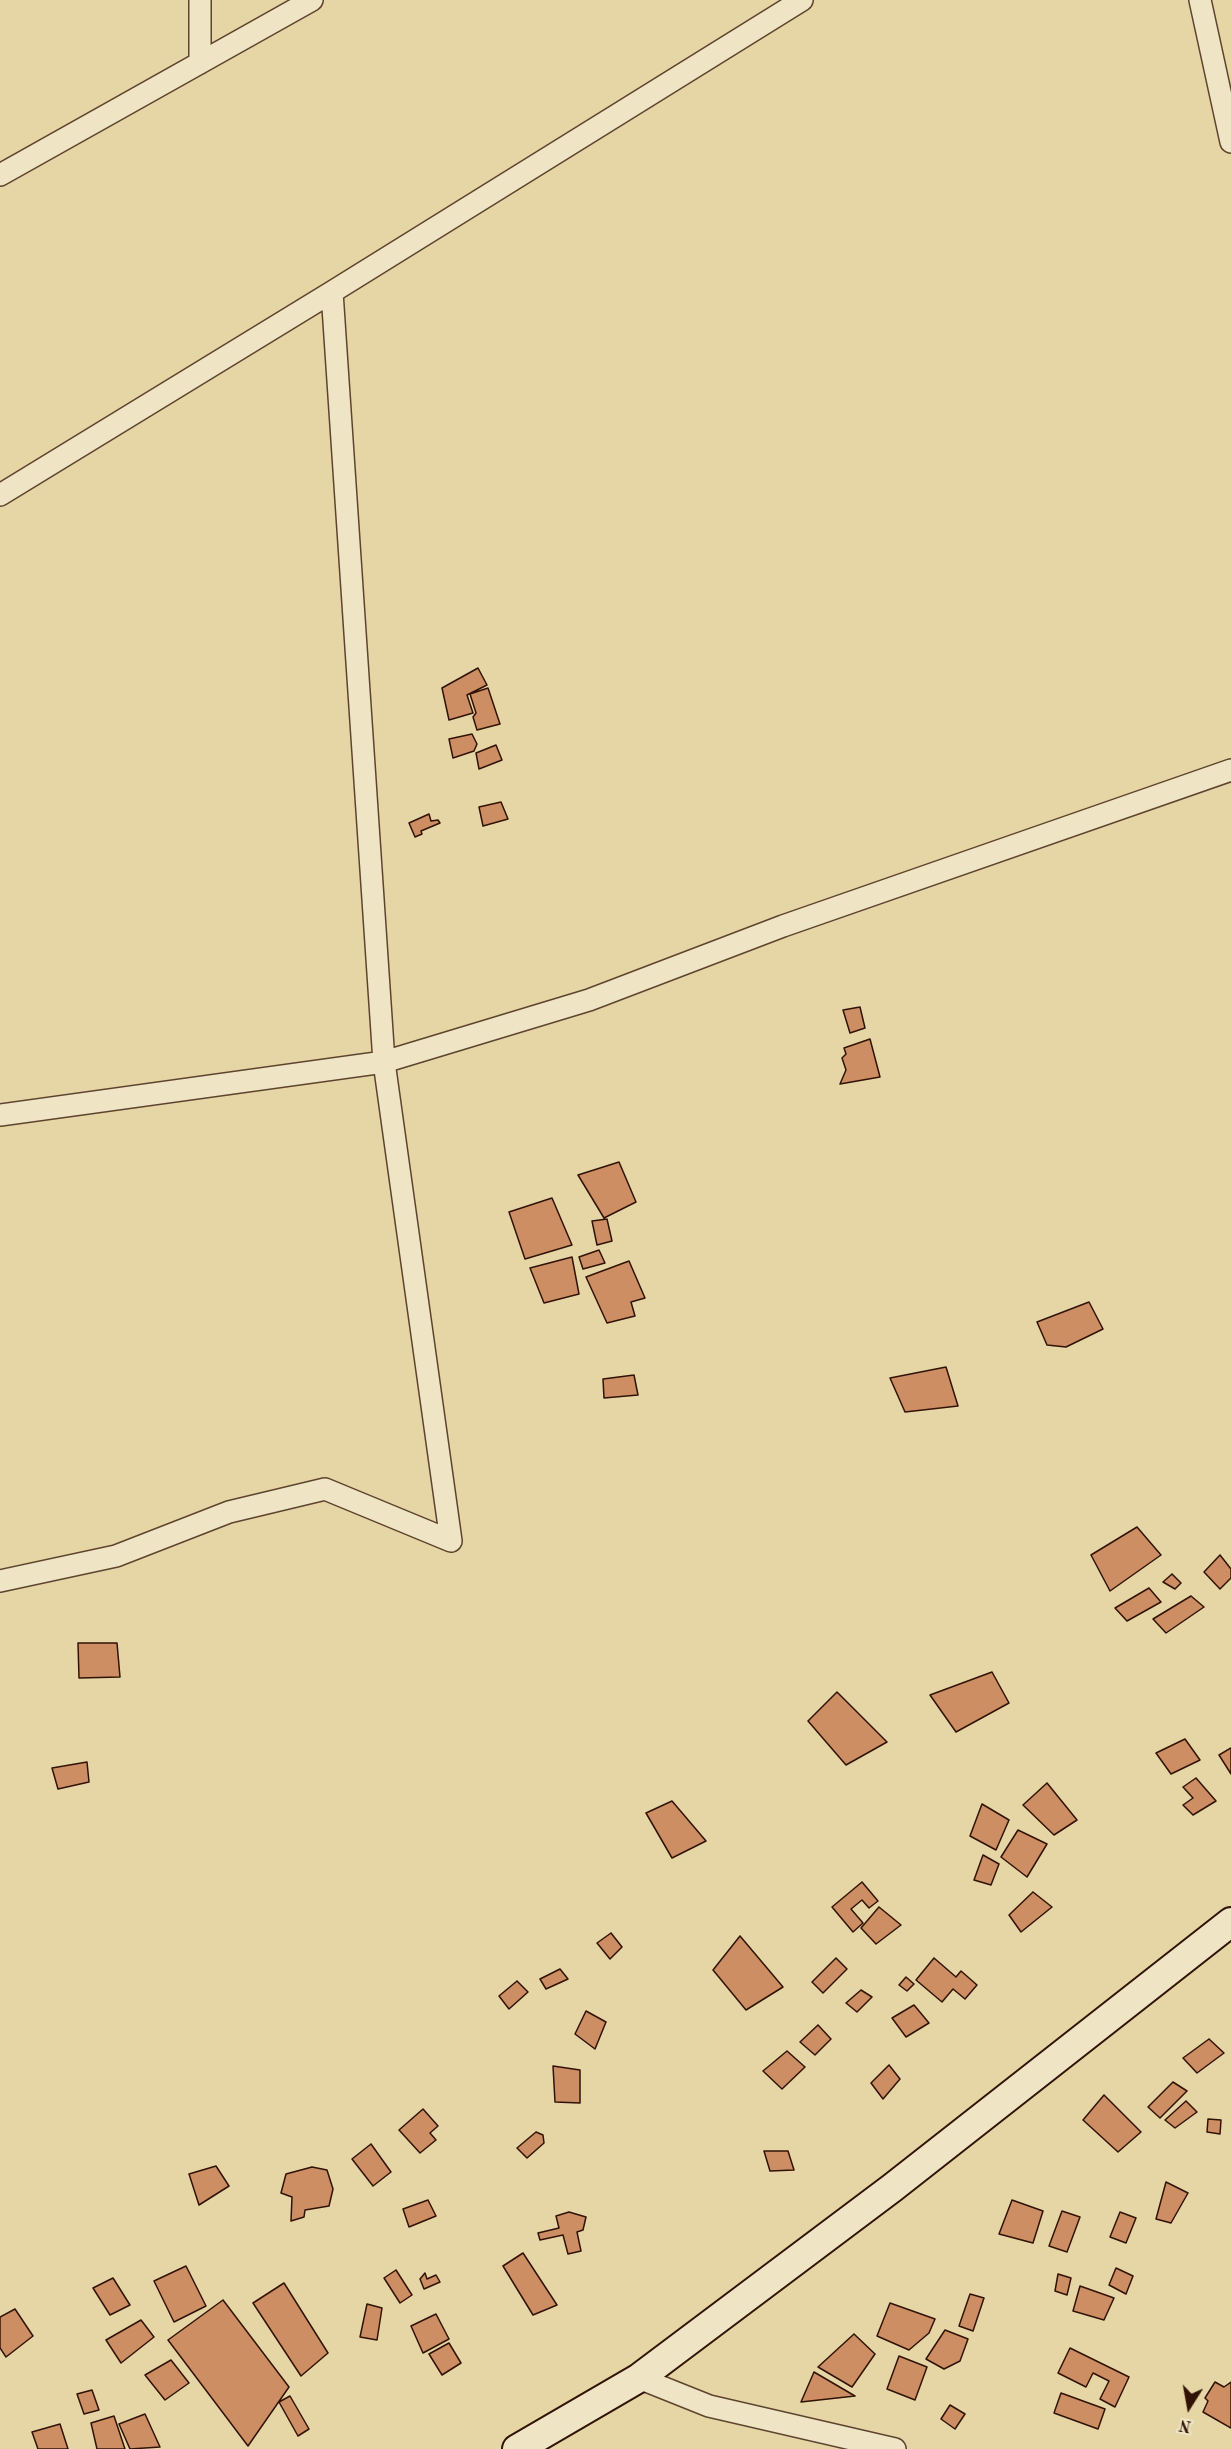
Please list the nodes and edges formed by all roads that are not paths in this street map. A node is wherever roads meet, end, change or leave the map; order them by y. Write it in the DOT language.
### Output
graph roads {
  1 [pos="201,0"];
  2 [pos="312,0"];
  3 [pos="802,0"];
  4 [pos="1200,0"];
  5 [pos="200,63"];
  6 [pos="1231,142"];
  7 [pos="0,176"];
  8 [pos="332,292"];
  9 [pos="0,495"];
  10 [pos="1231,770"];
  11 [pos="384,1062"];
  12 [pos="0,1115"];
  13 [pos="0,1581"];
  14 [pos="1231,1922"];
  15 [pos="639,2378"];
  16 [pos="516,2449"];
  17 [pos="895,2449"];
  1 -- 5 [label="street"];
  2 -- 5 [label="street"];
  3 -- 8 [label="street"];
  4 -- 6 [label="street"];
  5 -- 7 [label="street"];
  8 -- 9 [label="street"];
  8 -- 11 [label="street"];
  10 -- 11 [label="street"];
  11 -- 12 [label="street"];
  11 -- 13 [label="street"];
  14 -- 15 [label="main road"];
  15 -- 16 [label="main road"];
  15 -- 17 [label="street"];
}
